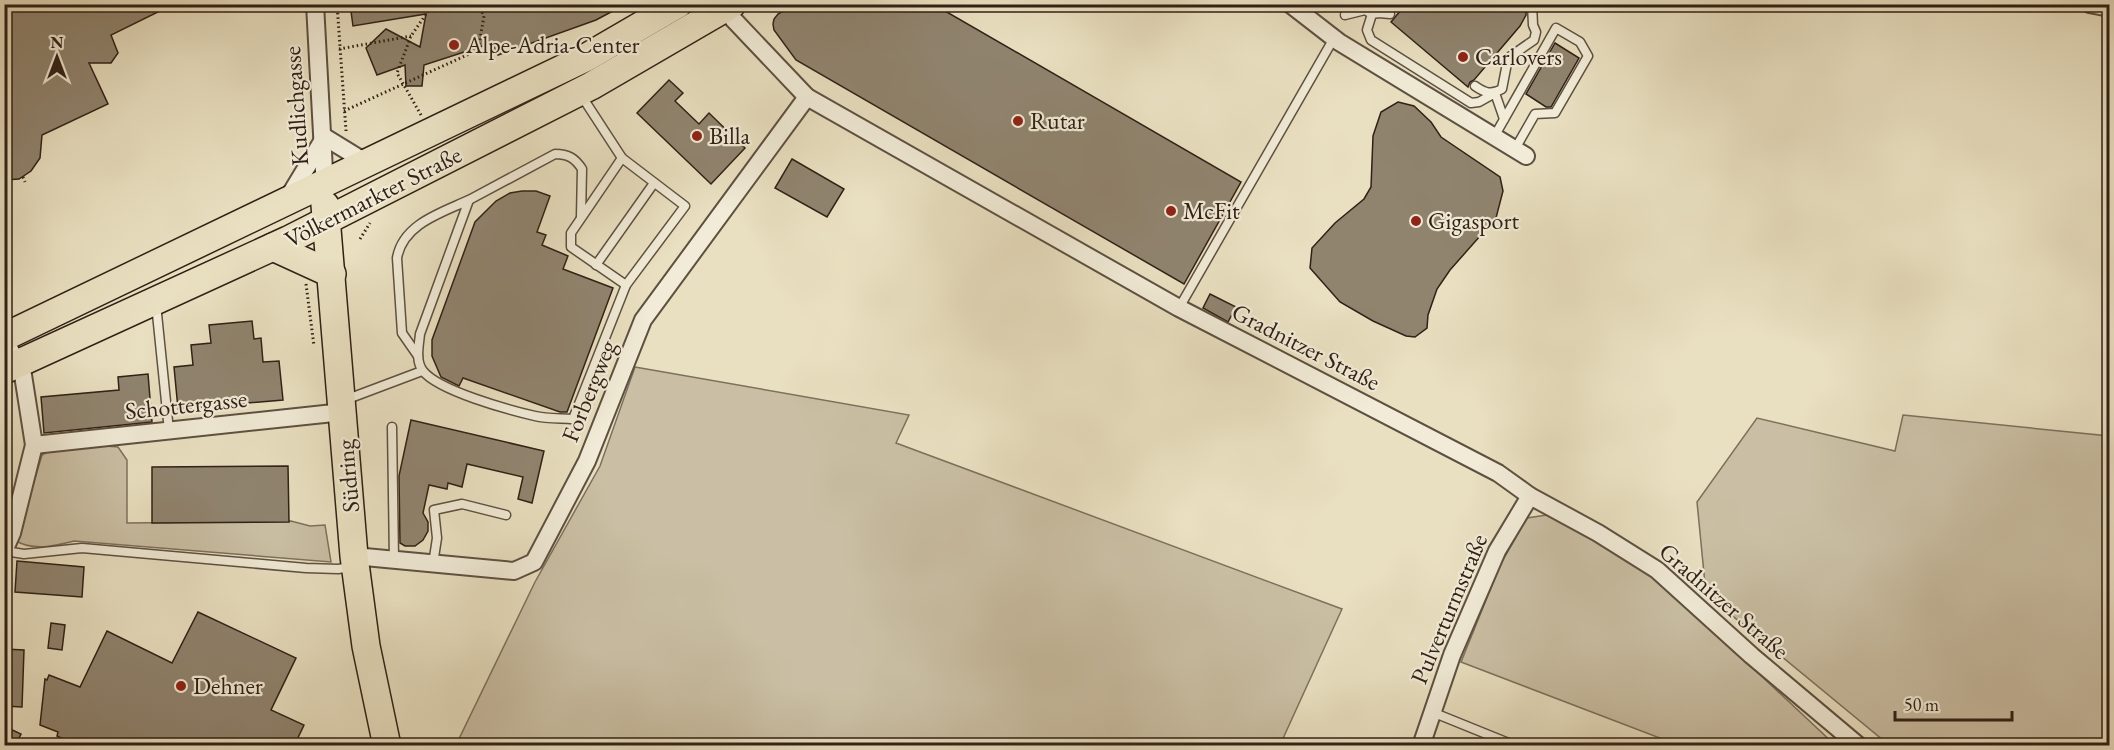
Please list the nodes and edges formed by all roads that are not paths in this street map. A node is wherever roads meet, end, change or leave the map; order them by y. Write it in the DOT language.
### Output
graph roads {
  1 [pos="315,4"];
  2 [pos="678,4"];
  3 [pos="1290,4"];
  4 [pos="1354,4"];
  5 [pos="1532,4"];
  6 [pos="2089,4"];
  7 [pos="728,6"];
  8 [pos="2109,8"];
  9 [pos="1369,10"];
  10 [pos="1390,14"];
  11 [pos="1334,38"];
  12 [pos="1476,86"];
  13 [pos="579,92"];
  14 [pos="1495,93"];
  15 [pos="807,97"];
  16 [pos="1504,119"];
  17 [pos="1494,137"];
  18 [pos="323,138"];
  19 [pos="1521,153"];
  20 [pos="622,158"];
  21 [pos="367,163"];
  22 [pos="654,183"];
  23 [pos="368,199"];
  24 [pos="469,200"];
  25 [pos="284,204"];
  26 [pos="325,205"];
  27 [pos="581,218"];
  28 [pos="273,247"];
  29 [pos="596,265"];
  30 [pos="332,268"];
  31 [pos="626,285"];
  32 [pos="155,302"];
  33 [pos="1179,308"];
  34 [pos="13,353"];
  35 [pos="418,356"];
  36 [pos="422,370"];
  37 [pos="342,406"];
  38 [pos="392,428"];
  39 [pos="169,431"];
  40 [pos="34,445"];
  41 [pos="1530,496"];
  42 [pos="506,515"];
  43 [pos="9,523"];
  44 [pos="5,551"];
  45 [pos="394,560"];
  46 [pos="355,561"];
  47 [pos="433,564"];
  48 [pos="1432,712"];
  49 [pos="387,746"];
  50 [pos="1421,746"];
  51 [pos="1516,746"];
  52 [pos="1859,746"];
  1 -- 18 [label="street, Kudlichgasse"];
  2 -- 21 [label="main road, Völkermarkter Straße"];
  3 -- 11 [label="street"];
  4 -- 9 [label="lane"];
  5 -- 14 [label="lane"];
  6 -- 8 [label="street"];
  7 -- 13 [label="main road, Völkermarkter Straße"];
  7 -- 15 [label="street, Gradnitzer Straße"];
  9 -- 10 [label="lane"];
  9 -- 14 [label="lane"];
  11 -- 17 [label="street"];
  11 -- 33 [label="lane"];
  12 -- 14 [label="lane"];
  13 -- 20 [label="lane"];
  13 -- 23 [label="main road, Völkermarkter Straße"];
  14 -- 16 [label="lane"];
  15 -- 33 [label="street, Gradnitzer Straße"];
  15 -- 47 [label="street, Forbergweg"];
  16 -- 17 [label="lane"];
  16 -- 19 [label="lane"];
  17 -- 19 [label="street"];
  18 -- 21 [label="street"];
  18 -- 25 [label="street"];
  18 -- 26 [label="street, Kudlichgasse"];
  20 -- 22 [label="lane"];
  20 -- 27 [label="lane"];
  21 -- 25 [label="main road, Völkermarkter Straße"];
  22 -- 29 [label="lane"];
  22 -- 31 [label="lane"];
  23 -- 26 [label="main road"];
  23 -- 28 [label="main road, Völkermarkter Straße"];
  23 -- 30 [label="main road"];
  24 -- 27 [label="lane"];
  24 -- 35 [label="lane"];
  24 -- 35 [label="lane"];
  25 -- 26 [label="main road"];
  25 -- 34 [label="main road, Völkermarkter Straße"];
  26 -- 30 [label="main road, Südring"];
  27 -- 29 [label="lane"];
  28 -- 30 [label="main road"];
  28 -- 32 [label="main road, Völkermarkter Straße"];
  29 -- 31 [label="lane"];
  30 -- 37 [label="main road, Südring"];
  31 -- 36 [label="lane"];
  32 -- 34 [label="main road, Völkermarkter Straße"];
  32 -- 39 [label="lane"];
  33 -- 41 [label="street, Gradnitzer Straße"];
  34 -- 40 [label="street"];
  35 -- 36 [label="lane"];
  36 -- 37 [label="lane"];
  37 -- 39 [label="street, Schottergasse"];
  37 -- 46 [label="main road, Südring"];
  38 -- 45 [label="lane"];
  39 -- 40 [label="street, Schottergasse"];
  40 -- 43 [label="street"];
  41 -- 48 [label="street, Pulverturmstraße"];
  41 -- 52 [label="street, Gradnitzer Straße"];
  42 -- 47 [label="lane"];
  43 -- 44 [label="street"];
  44 -- 46 [label="lane"];
  45 -- 46 [label="street, Forbergweg"];
  45 -- 47 [label="street, Forbergweg"];
  46 -- 49 [label="main road, Südring"];
  48 -- 50 [label="street, Pulverturmstraße"];
  48 -- 51 [label="lane"];
}
